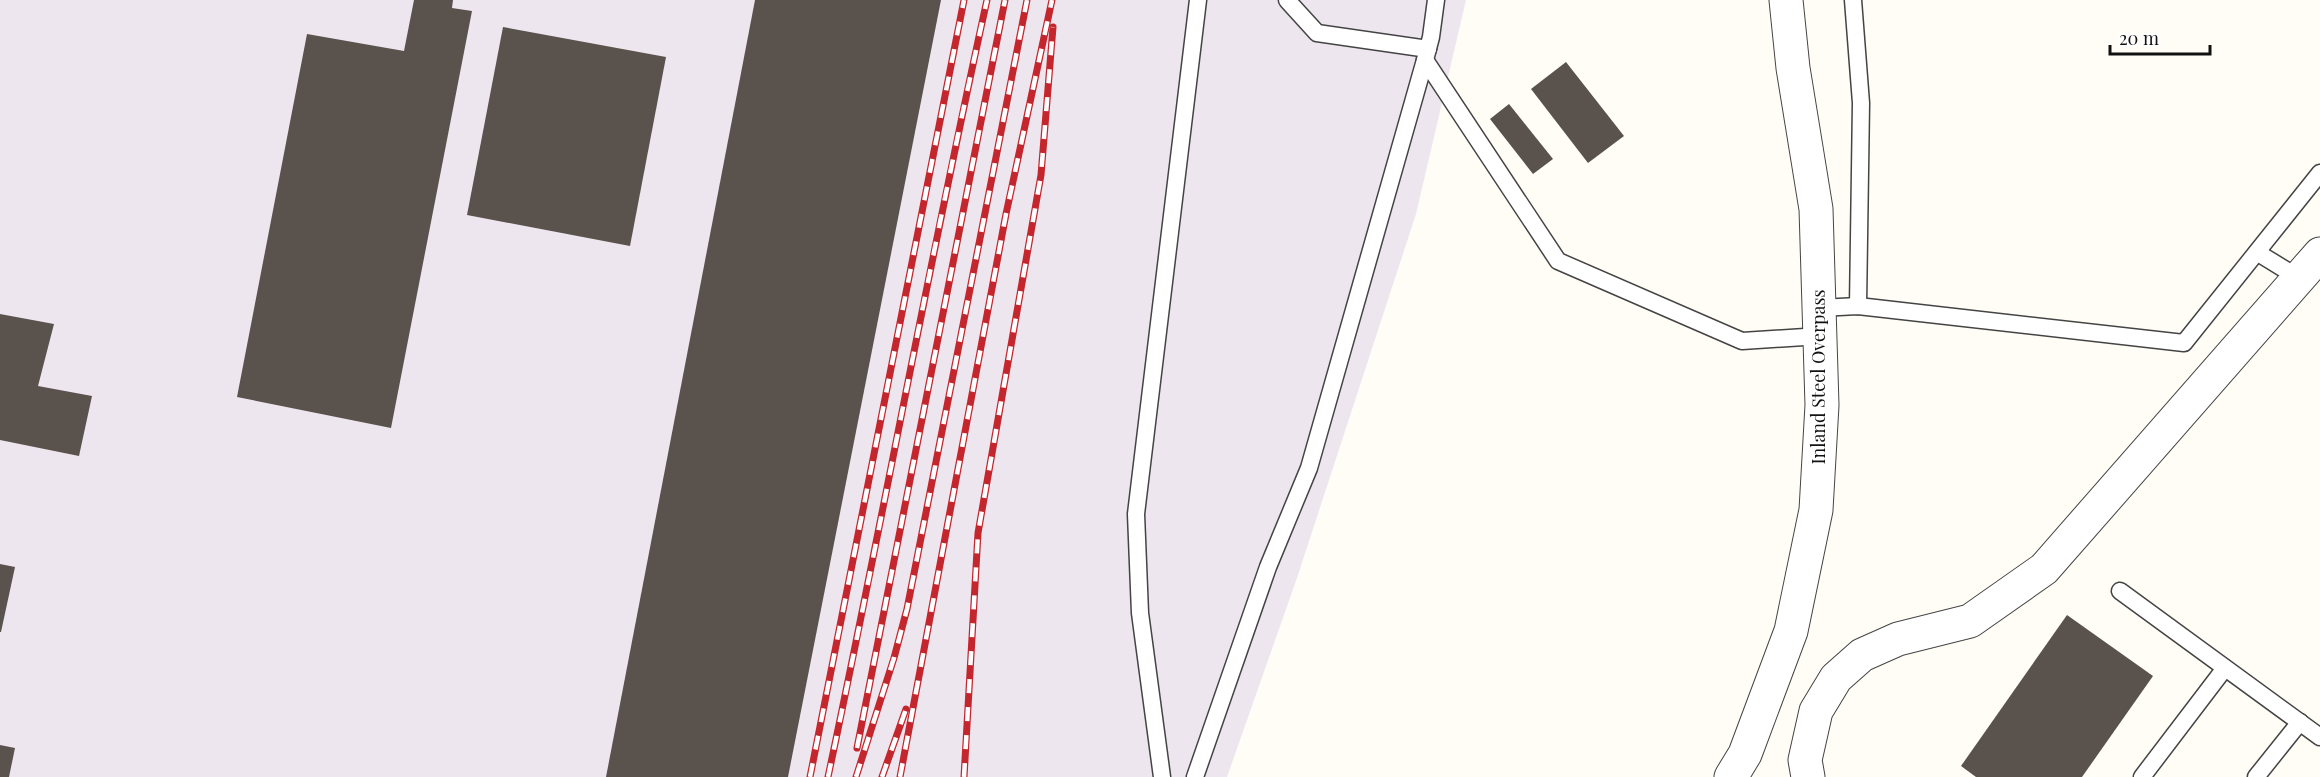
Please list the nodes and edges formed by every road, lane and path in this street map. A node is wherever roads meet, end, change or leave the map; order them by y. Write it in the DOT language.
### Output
graph roads {
  1 [pos="1198,0"];
  2 [pos="1287,0"];
  3 [pos="1436,0"];
  4 [pos="1786,0"];
  5 [pos="1853,0"];
  6 [pos="1427,54"];
  7 [pos="2320,173"];
  8 [pos="2258,253"];
  9 [pos="2310,266"];
  10 [pos="1858,306"];
  11 [pos="1820,322"];
  12 [pos="2120,591"];
  13 [pos="2225,668"];
  14 [pos="2300,722"];
  15 [pos="2320,737"];
  16 [pos="1162,777"];
  17 [pos="1195,777"];
  18 [pos="1731,777"];
  19 [pos="1808,777"];
  20 [pos="2142,777"];
  21 [pos="2256,777"];
  1 -- 16 [label="lane"];
  2 -- 6 [label="lane"];
  3 -- 6 [label="lane"];
  4 -- 11 [label="street, Inland Steel Overpass"];
  5 -- 10 [label="lane"];
  6 -- 11 [label="lane"];
  6 -- 17 [label="lane"];
  7 -- 8 [label="lane"];
  8 -- 9 [label="lane"];
  8 -- 10 [label="lane"];
  9 -- 19 [label="street"];
  10 -- 11 [label="lane"];
  11 -- 18 [label="street, Inland Steel Overpass"];
  12 -- 13 [label="lane"];
  13 -- 14 [label="lane"];
  13 -- 20 [label="lane"];
  14 -- 15 [label="lane"];
  14 -- 21 [label="lane"];
}
